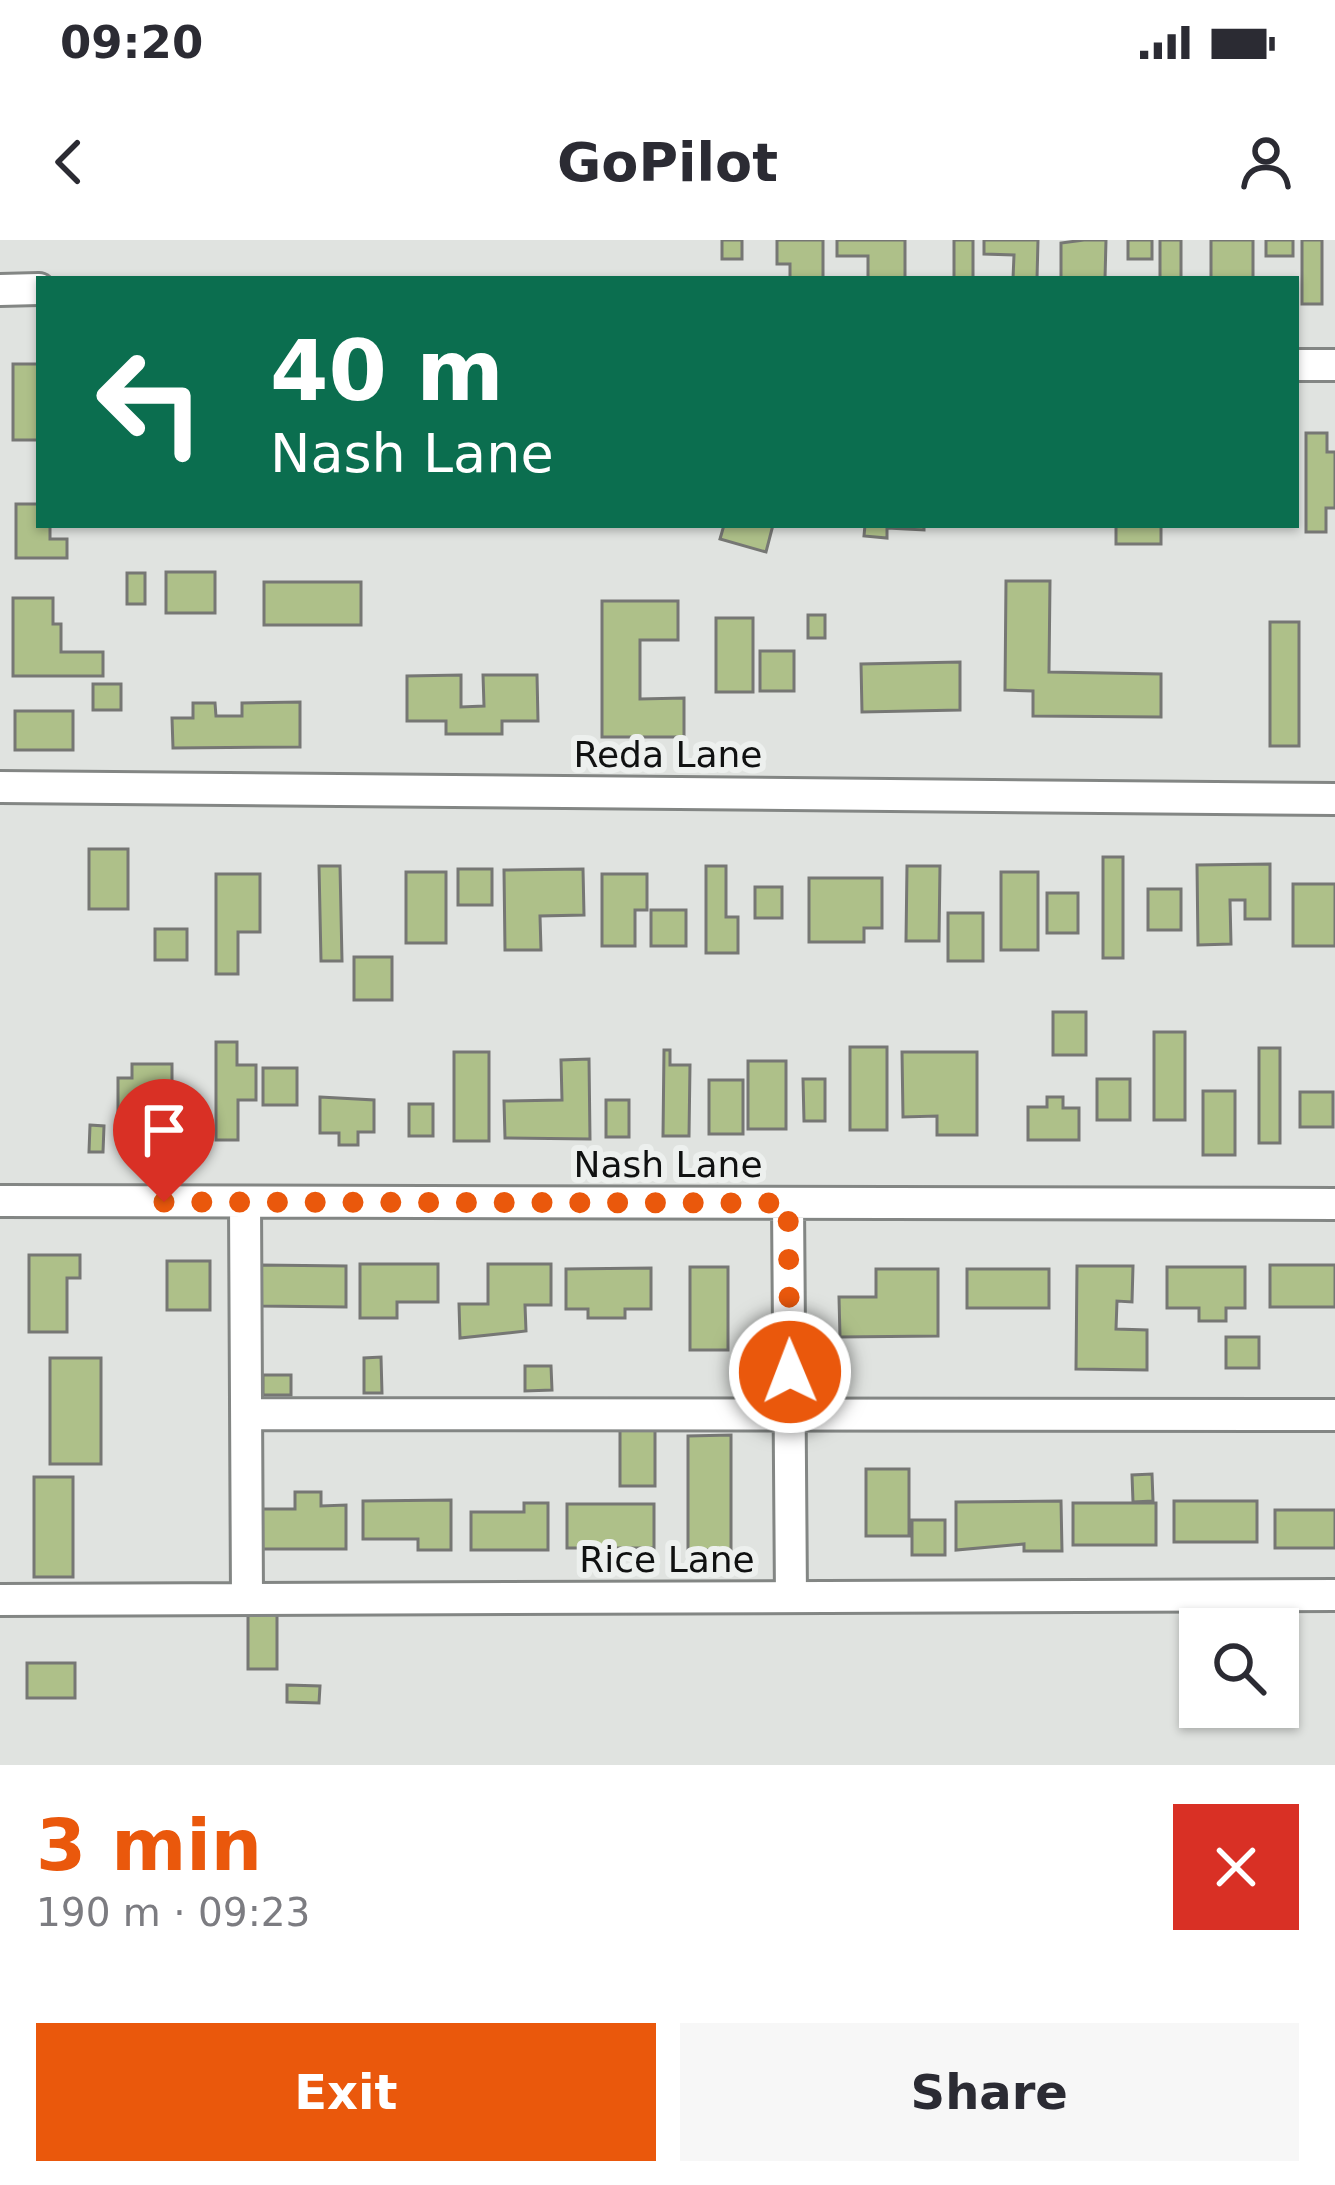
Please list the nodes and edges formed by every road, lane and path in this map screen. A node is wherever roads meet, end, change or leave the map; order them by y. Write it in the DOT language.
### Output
graph roads {
  1 [pos="36,289"];
  2 [pos="0,290"];
  3 [pos="1299,364"];
  4 [pos="1335,365"];
  5 [pos="0,787"];
  6 [pos="1335,799"];
  7 [pos="0,1201"];
  8 [pos="245,1202"];
  9 [pos="788,1203"];
  10 [pos="1335,1204"];
  11 [pos="247,1414"];
  12 [pos="790,1415"];
  13 [pos="1335,1415"];
  14 [pos="1335,1595"];
  15 [pos="791,1597"];
  16 [pos="247,1599"];
  17 [pos="0,1600"];
  1 -- 2 [label="street"];
  3 -- 4 [label="street"];
  5 -- 6 [label="street, Reda Lane"];
  7 -- 8 [label="street, Nash Lane"];
  8 -- 9 [label="street, Nash Lane"];
  8 -- 11 [label="street"];
  9 -- 10 [label="street, Nash Lane"];
  9 -- 12 [label="street"];
  11 -- 12 [label="street"];
  11 -- 16 [label="street"];
  12 -- 13 [label="street"];
  12 -- 15 [label="street"];
  14 -- 15 [label="street, Rice Lane"];
  15 -- 16 [label="street, Rice Lane"];
  16 -- 17 [label="street, Rice Lane"];
}
